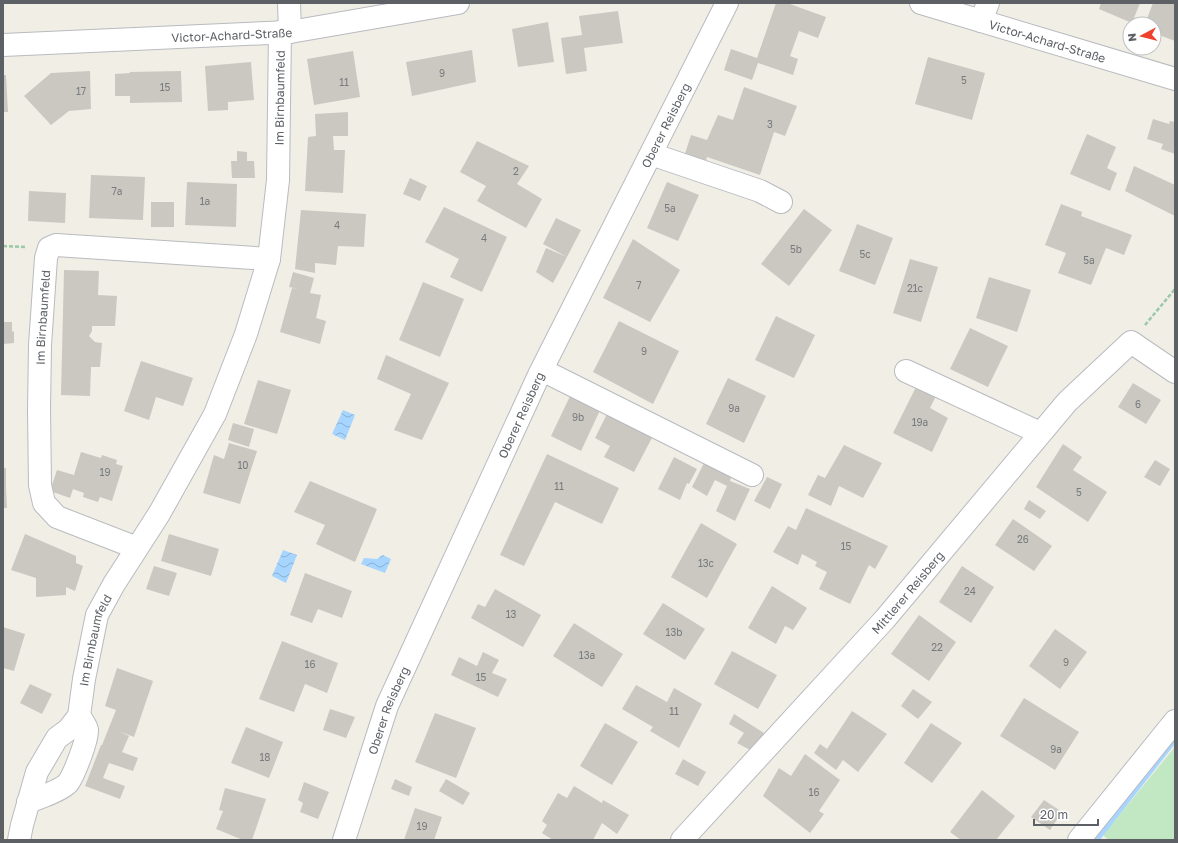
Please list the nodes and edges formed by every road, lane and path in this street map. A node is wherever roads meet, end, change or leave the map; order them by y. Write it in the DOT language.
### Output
graph roads {
  1 [pos="290,3"];
  2 [pos="458,3"];
  3 [pos="727,3"];
  4 [pos="920,3"];
  5 [pos="984,12"];
  6 [pos="285,32"];
  7 [pos="3,45"];
  8 [pos="1175,79"];
  9 [pos="651,154"];
  10 [pos="781,202"];
  11 [pos="269,259"];
  12 [pos="1175,289"];
  13 [pos="1131,342"];
  14 [pos="542,370"];
  15 [pos="906,370"];
  16 [pos="1175,372"];
  17 [pos="1040,433"];
  18 [pos="752,475"];
  19 [pos="137,548"];
  20 [pos="79,716"];
  21 [pos="1175,721"];
  22 [pos="28,802"];
  23 [pos="19,840"];
  24 [pos="344,840"];
  25 [pos="682,840"];
  26 [pos="1079,840"];
  1 -- 6 [label="street, Im Birnbaumfeld"];
  2 -- 6 [label="street, Victor-Achard-Straße"];
  3 -- 9 [label="street, Oberer Reisberg"];
  4 -- 5 [label="street, Victor-Achard-Straße"];
  5 -- 8 [label="street, Victor-Achard-Straße"];
  6 -- 7 [label="street, Victor-Achard-Straße"];
  6 -- 11 [label="street, Im Birnbaumfeld"];
  9 -- 10 [label="street"];
  9 -- 14 [label="street, Oberer Reisberg"];
  11 -- 19 [label="street, Im Birnbaumfeld"];
  11 -- 19 [label="street, Im Birnbaumfeld"];
  12 -- 13 [label="path"];
  13 -- 16 [label="street"];
  13 -- 17 [label="street, Mittlerer Reisberg"];
  14 -- 18 [label="street"];
  14 -- 24 [label="street, Oberer Reisberg"];
  15 -- 17 [label="street"];
  17 -- 25 [label="street, Mittlerer Reisberg"];
  19 -- 20 [label="street, Im Birnbaumfeld"];
  20 -- 22 [label="street"];
  20 -- 22 [label="street"];
  21 -- 26 [label="street"];
  22 -- 23 [label="street"];
}
